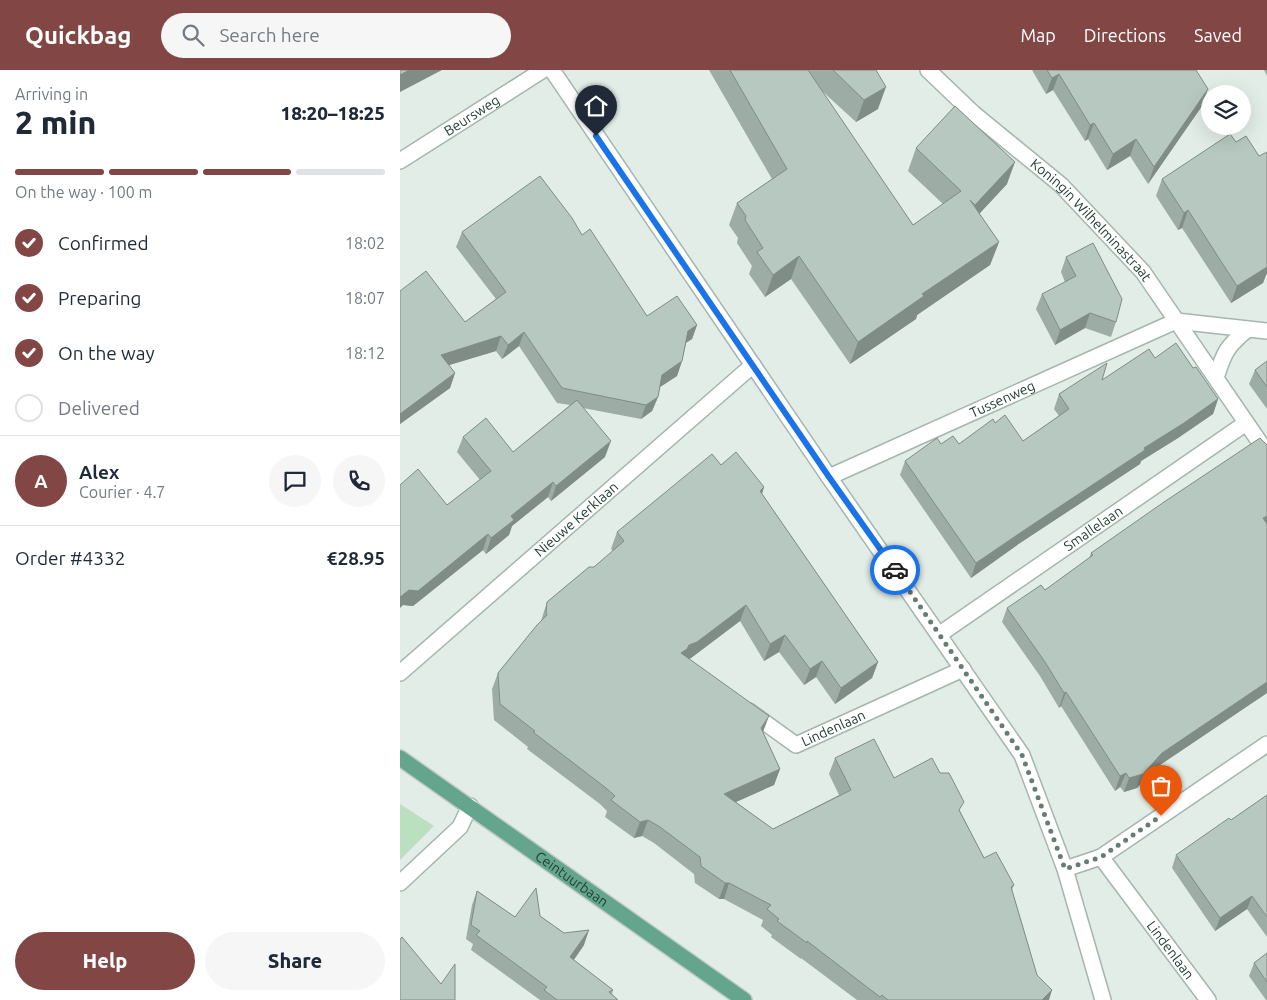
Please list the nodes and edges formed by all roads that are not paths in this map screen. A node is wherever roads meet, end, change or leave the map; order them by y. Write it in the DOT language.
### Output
graph roads {
  1 [pos="543,70"];
  2 [pos="552,70"];
  3 [pos="928,70"];
  4 [pos="400,161"];
  5 [pos="1176,321"];
  6 [pos="1248,329"];
  7 [pos="1267,332"];
  8 [pos="753,365"];
  9 [pos="1216,378"];
  10 [pos="1246,423"];
  11 [pos="1267,452"];
  12 [pos="829,477"];
  13 [pos="940,634"];
  14 [pos="963,669"];
  15 [pos="400,674"];
  16 [pos="735,701"];
  17 [pos="1267,744"];
  18 [pos="400,758"];
  19 [pos="470,806"];
  20 [pos="1101,857"];
  21 [pos="1065,869"];
  22 [pos="400,883"];
  23 [pos="744,1000"];
  24 [pos="1102,1000"];
  25 [pos="1208,1000"];
  1 -- 4 [label="street, Beursweg"];
  2 -- 8 [label="street"];
  3 -- 5 [label="street, Koningin Wilhelminastraat"];
  5 -- 6 [label="street"];
  5 -- 9 [label="street"];
  5 -- 12 [label="street, Tussenweg"];
  6 -- 7 [label="street"];
  6 -- 9 [label="street"];
  8 -- 12 [label="street"];
  8 -- 15 [label="street, Nieuwe Kerklaan"];
  9 -- 10 [label="street"];
  10 -- 11 [label="street"];
  10 -- 13 [label="street, Smallelaan"];
  12 -- 13 [label="street"];
  13 -- 14 [label="street"];
  14 -- 16 [label="street, Lindenlaan"];
  14 -- 21 [label="street"];
  17 -- 20 [label="street"];
  18 -- 19 [label="main road, Ceintuurbaan"];
  19 -- 22 [label="street"];
  19 -- 23 [label="main road, Ceintuurbaan"];
  20 -- 21 [label="street"];
  20 -- 25 [label="street, Lindenlaan"];
  21 -- 24 [label="street"];
}
